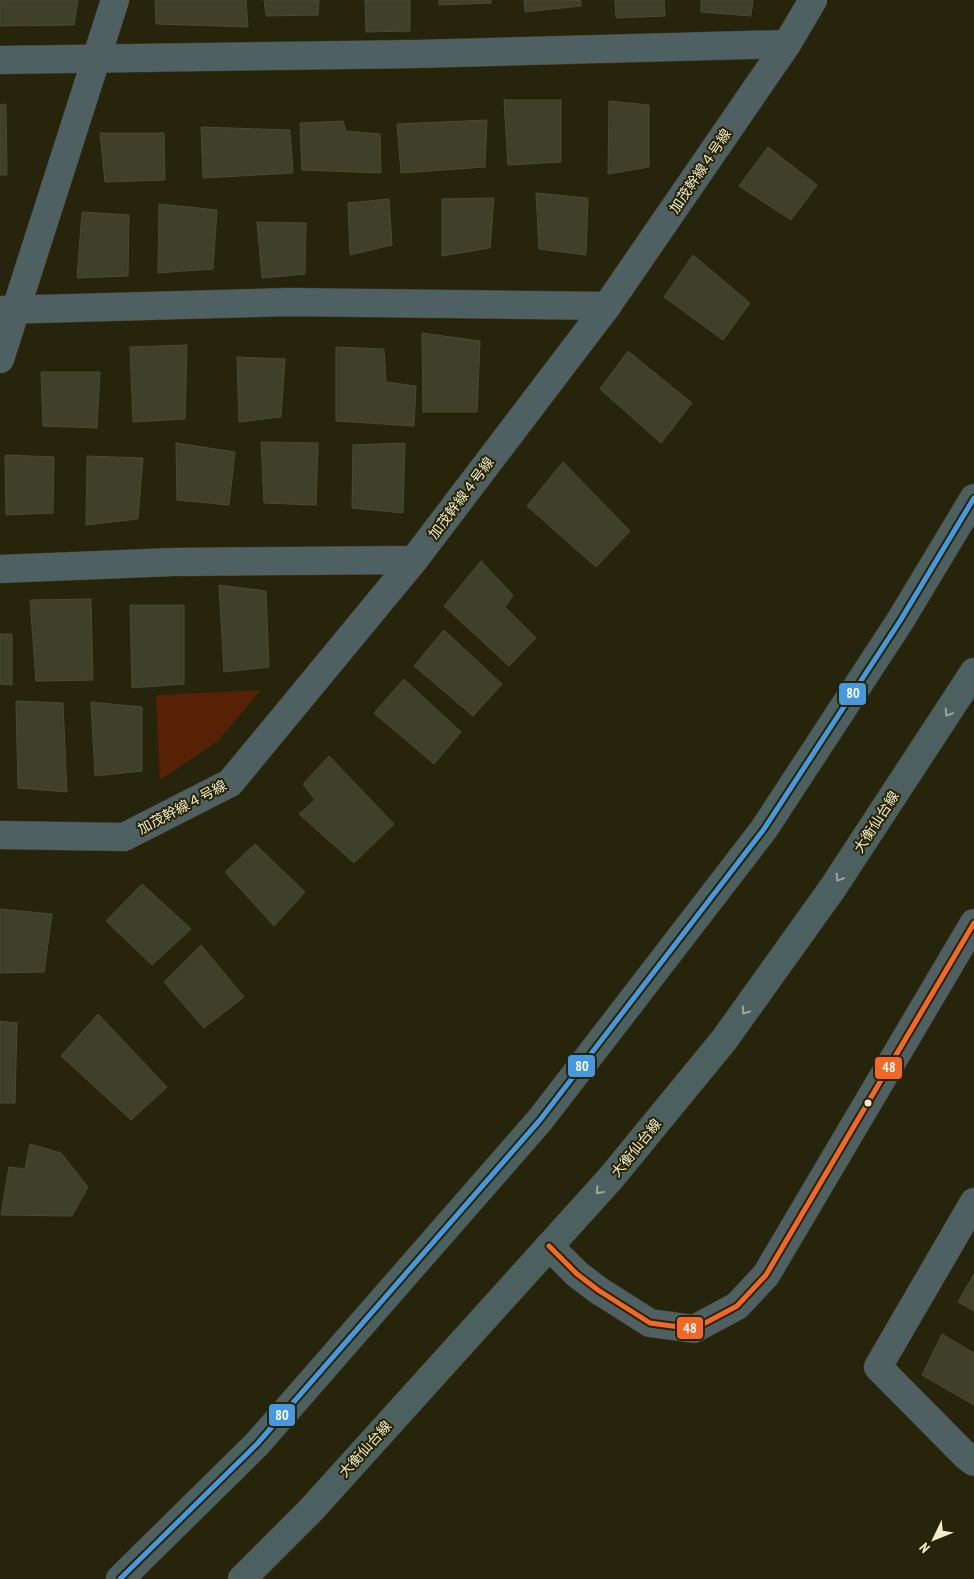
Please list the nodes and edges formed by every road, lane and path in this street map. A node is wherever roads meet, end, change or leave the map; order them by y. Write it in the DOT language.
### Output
graph roads {
  1 [pos="115,0"];
  2 [pos="813,0"];
  3 [pos="786,44"];
  4 [pos="96,58"];
  5 [pos="0,60"];
  6 [pos="607,306"];
  7 [pos="8,309"];
  8 [pos="0,359"];
  9 [pos="974,498"];
  10 [pos="414,560"];
  11 [pos="0,569"];
  12 [pos="974,672"];
  13 [pos="0,835"];
  14 [pos="974,924"];
  15 [pos="974,1202"];
  16 [pos="549,1246"];
  17 [pos="974,1462"];
  18 [pos="120,1579"];
  19 [pos="242,1579"];
  1 -- 4 [label="street"];
  2 -- 3 [label="street, 加茂幹線４号線"];
  3 -- 4 [label="street"];
  3 -- 6 [label="street, 加茂幹線４号線"];
  4 -- 5 [label="street"];
  4 -- 7 [label="street"];
  6 -- 7 [label="street"];
  6 -- 10 [label="street, 加茂幹線４号線"];
  7 -- 8 [label="street"];
  9 -- 18 [label="main road"];
  10 -- 11 [label="street"];
  10 -- 13 [label="street, 加茂幹線４号線"];
  12 -- 16 [label="main road, 大衡仙台線, one-way"];
  14 -- 16 [label="street"];
  15 -- 17 [label="street"];
  16 -- 19 [label="main road, 大衡仙台線"];
}
